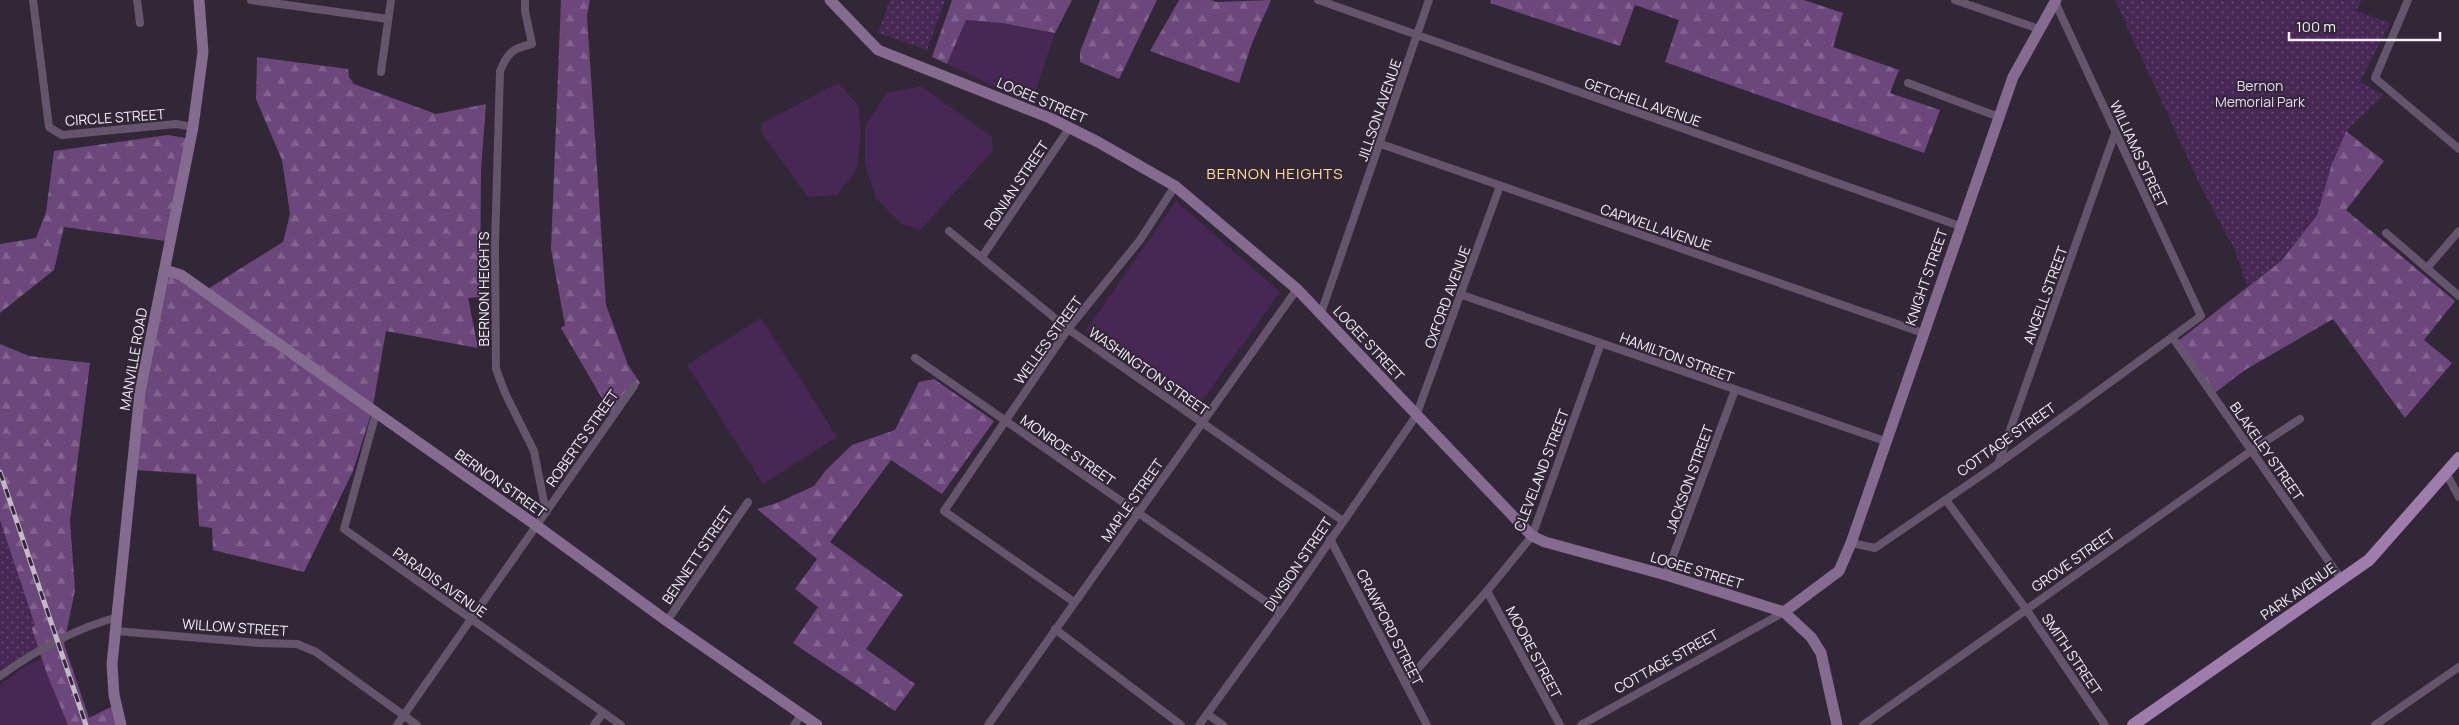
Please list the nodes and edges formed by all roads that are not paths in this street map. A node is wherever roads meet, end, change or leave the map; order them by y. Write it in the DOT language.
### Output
graph roads {
  1 [pos="33,0"];
  2 [pos="137,0"];
  3 [pos="199,0"];
  4 [pos="251,0"];
  5 [pos="391,0"];
  6 [pos="525,0"];
  7 [pos="830,0"];
  8 [pos="1318,0"];
  9 [pos="1429,0"];
  10 [pos="1955,0"];
  11 [pos="2408,0"];
  12 [pos="2056,1"];
  13 [pos="388,19"];
  14 [pos="140,23"];
  15 [pos="2039,29"];
  16 [pos="1417,36"];
  17 [pos="381,72"];
  18 [pos="1908,83"];
  19 [pos="1999,117"];
  20 [pos="193,127"];
  21 [pos="1070,127"];
  22 [pos="2115,133"];
  23 [pos="1381,144"];
  24 [pos="2459,149"];
  25 [pos="1175,186"];
  26 [pos="1500,186"];
  27 [pos="1960,226"];
  28 [pos="2459,230"];
  29 [pos="949,231"];
  30 [pos="2386,233"];
  31 [pos="982,257"];
  32 [pos="2427,268"];
  33 [pos="165,270"];
  34 [pos="1297,290"];
  35 [pos="1462,295"];
  36 [pos="2459,296"];
  37 [pos="1321,313"];
  38 [pos="2201,316"];
  39 [pos="1068,329"];
  40 [pos="1923,333"];
  41 [pos="2173,338"];
  42 [pos="1601,343"];
  43 [pos="915,358"];
  44 [pos="634,386"];
  45 [pos="1734,390"];
  46 [pos="376,413"];
  47 [pos="1416,416"];
  48 [pos="2300,419"];
  49 [pos="1005,422"];
  50 [pos="1201,423"];
  51 [pos="1885,441"];
  52 [pos="2250,451"];
  53 [pos="2459,458"];
  54 [pos="1998,464"];
  55 [pos="2446,473"];
  56 [pos="2459,497"];
  57 [pos="1946,500"];
  58 [pos="748,502"];
  59 [pos="546,512"];
  60 [pos="1138,514"];
  61 [pos="1343,521"];
  62 [pos="536,526"];
  63 [pos="1532,536"];
  64 [pos="1330,539"];
  65 [pos="1850,543"];
  66 [pos="1839,571"];
  67 [pos="1666,576"];
  68 [pos="2341,579"];
  69 [pos="1487,591"];
  70 [pos="1074,602"];
  71 [pos="2026,609"];
  72 [pos="1281,612"];
  73 [pos="1784,612"];
  74 [pos="118,617"];
  75 [pos="470,619"];
  76 [pos="667,621"];
  77 [pos="1055,629"];
  78 [pos="116,631"];
  79 [pos="2459,667"];
  80 [pos="0,676"];
  81 [pos="1405,683"];
  82 [pos="603,713"];
  83 [pos="802,714"];
  84 [pos="1207,714"];
  85 [pos="404,715"];
  86 [pos="121,725"];
  87 [pos="397,725"];
  88 [pos="417,725"];
  89 [pos="594,725"];
  90 [pos="621,725"];
  91 [pos="794,725"];
  92 [pos="817,725"];
  93 [pos="988,725"];
  94 [pos="1181,725"];
  95 [pos="1198,725"];
  96 [pos="1223,725"];
  97 [pos="1427,725"];
  98 [pos="1560,725"];
  99 [pos="1580,725"];
  100 [pos="1837,725"];
  101 [pos="1863,725"];
  102 [pos="2105,725"];
  103 [pos="2133,725"];
  104 [pos="2376,725"];
  1 -- 20 [label="street, CIRCLE STREET"];
  2 -- 14 [label="street"];
  3 -- 20 [label="street, MANVILLE ROAD"];
  4 -- 13 [label="street"];
  5 -- 13 [label="street"];
  6 -- 59 [label="street, BERNON HEIGHTS"];
  7 -- 21 [label="street, LOGEE STREET"];
  8 -- 16 [label="street, GETCHELL AVENUE"];
  9 -- 16 [label="street, JILLSON AVENUE"];
  10 -- 15 [label="street"];
  11 -- 24 [label="street"];
  12 -- 15 [label="street, KNIGHT STREET"];
  12 -- 22 [label="street, WILLIAMS STREET"];
  13 -- 17 [label="street"];
  15 -- 19 [label="street, KNIGHT STREET"];
  16 -- 23 [label="street, JILLSON AVENUE"];
  16 -- 27 [label="street, GETCHELL AVENUE"];
  18 -- 19 [label="street"];
  19 -- 27 [label="street, KNIGHT STREET"];
  20 -- 33 [label="street, MANVILLE ROAD"];
  21 -- 25 [label="street, LOGEE STREET"];
  21 -- 31 [label="street, RONIAN STREET"];
  22 -- 38 [label="street, WILLIAMS STREET"];
  22 -- 54 [label="street, ANGELL STREET"];
  23 -- 26 [label="street, CAPWELL AVENUE"];
  23 -- 37 [label="street, JILLSON AVENUE"];
  25 -- 34 [label="street, LOGEE STREET"];
  25 -- 39 [label="street, WELLES STREET"];
  26 -- 35 [label="street, OXFORD AVENUE"];
  26 -- 40 [label="street, CAPWELL AVENUE"];
  27 -- 40 [label="street, KNIGHT STREET"];
  28 -- 32 [label="street"];
  29 -- 31 [label="street, WASHINGTON STREET"];
  30 -- 32 [label="street"];
  31 -- 39 [label="street, WASHINGTON STREET"];
  32 -- 36 [label="street"];
  33 -- 46 [label="street, BERNON STREET"];
  33 -- 74 [label="street, MANVILLE ROAD"];
  34 -- 37 [label="street, LOGEE STREET"];
  34 -- 50 [label="street, MAPLE STREET"];
  35 -- 42 [label="street, HAMILTON STREET"];
  35 -- 47 [label="street, OXFORD AVENUE"];
  37 -- 47 [label="street, LOGEE STREET"];
  38 -- 41 [label="street, COTTAGE STREET"];
  39 -- 49 [label="street, WELLES STREET"];
  39 -- 50 [label="street, WASHINGTON STREET"];
  40 -- 51 [label="street, KNIGHT STREET"];
  41 -- 52 [label="street, BLAKELEY STREET"];
  41 -- 54 [label="street, COTTAGE STREET"];
  42 -- 45 [label="street, HAMILTON STREET"];
  42 -- 63 [label="street, CLEVELAND STREET"];
  43 -- 49 [label="street, MONROE STREET"];
  44 -- 59 [label="street, ROBERTS STREET"];
  45 -- 51 [label="street, HAMILTON STREET"];
  45 -- 67 [label="street, JACKSON STREET"];
  46 -- 62 [label="street, BERNON STREET"];
  46 -- 75 [label="street, PARADIS AVENUE"];
  47 -- 61 [label="street, DIVISION STREET"];
  47 -- 63 [label="street, LOGEE STREET"];
  48 -- 52 [label="street, GROVE STREET"];
  49 -- 60 [label="street, MONROE STREET"];
  49 -- 70 [label="street, WELLES STREET"];
  50 -- 60 [label="street, MAPLE STREET"];
  50 -- 61 [label="street, WASHINGTON STREET"];
  51 -- 65 [label="street, KNIGHT STREET"];
  52 -- 68 [label="street, BLAKELEY STREET"];
  52 -- 71 [label="street, GROVE STREET"];
  53 -- 55 [label="main road, PARK AVENUE"];
  54 -- 57 [label="street, COTTAGE STREET"];
  55 -- 56 [label="street"];
  55 -- 68 [label="main road, PARK AVENUE"];
  57 -- 65 [label="street, COTTAGE STREET"];
  57 -- 71 [label="street, SMITH STREET"];
  58 -- 76 [label="street, BENNETT STREET"];
  59 -- 62 [label="street, ROBERTS STREET"];
  60 -- 70 [label="street, MAPLE STREET"];
  60 -- 72 [label="street, MONROE STREET"];
  61 -- 64 [label="street, DIVISION STREET"];
  62 -- 75 [label="street, ROBERTS STREET"];
  62 -- 76 [label="street, BERNON STREET"];
  63 -- 67 [label="street, LOGEE STREET"];
  63 -- 69 [label="street, CLEVELAND STREET"];
  64 -- 72 [label="street, DIVISION STREET"];
  64 -- 81 [label="street, CRAWFORD STREET"];
  65 -- 66 [label="street, KNIGHT STREET"];
  66 -- 73 [label="street, COTTAGE STREET"];
  67 -- 73 [label="street, LOGEE STREET"];
  68 -- 103 [label="main road, PARK AVENUE"];
  69 -- 81 [label="street, CLEVELAND STREET"];
  69 -- 98 [label="street, MOORE STREET"];
  70 -- 77 [label="street, MAPLE STREET"];
  71 -- 101 [label="street, GROVE STREET"];
  71 -- 102 [label="street, SMITH STREET"];
  72 -- 84 [label="street, DIVISION STREET"];
  73 -- 99 [label="street, COTTAGE STREET"];
  73 -- 100 [label="street, LOGEE STREET"];
  74 -- 78 [label="street, MANVILLE ROAD"];
  74 -- 80 [label="street"];
  75 -- 82 [label="street, PARADIS AVENUE"];
  75 -- 85 [label="street, ROBERTS STREET"];
  76 -- 83 [label="street, BERNON STREET"];
  77 -- 93 [label="street, MAPLE STREET"];
  77 -- 94 [label="street"];
  78 -- 85 [label="street, WILLOW STREET"];
  78 -- 86 [label="street, MANVILLE ROAD"];
  79 -- 104 [label="street"];
  81 -- 97 [label="street, CRAWFORD STREET"];
  82 -- 89 [label="street"];
  82 -- 90 [label="street, PARADIS AVENUE"];
  83 -- 91 [label="street"];
  83 -- 92 [label="street, BERNON STREET"];
  84 -- 95 [label="street, DIVISION STREET"];
  84 -- 96 [label="street"];
  85 -- 87 [label="street, ROBERTS STREET"];
  85 -- 88 [label="street, WILLOW STREET"];
}
